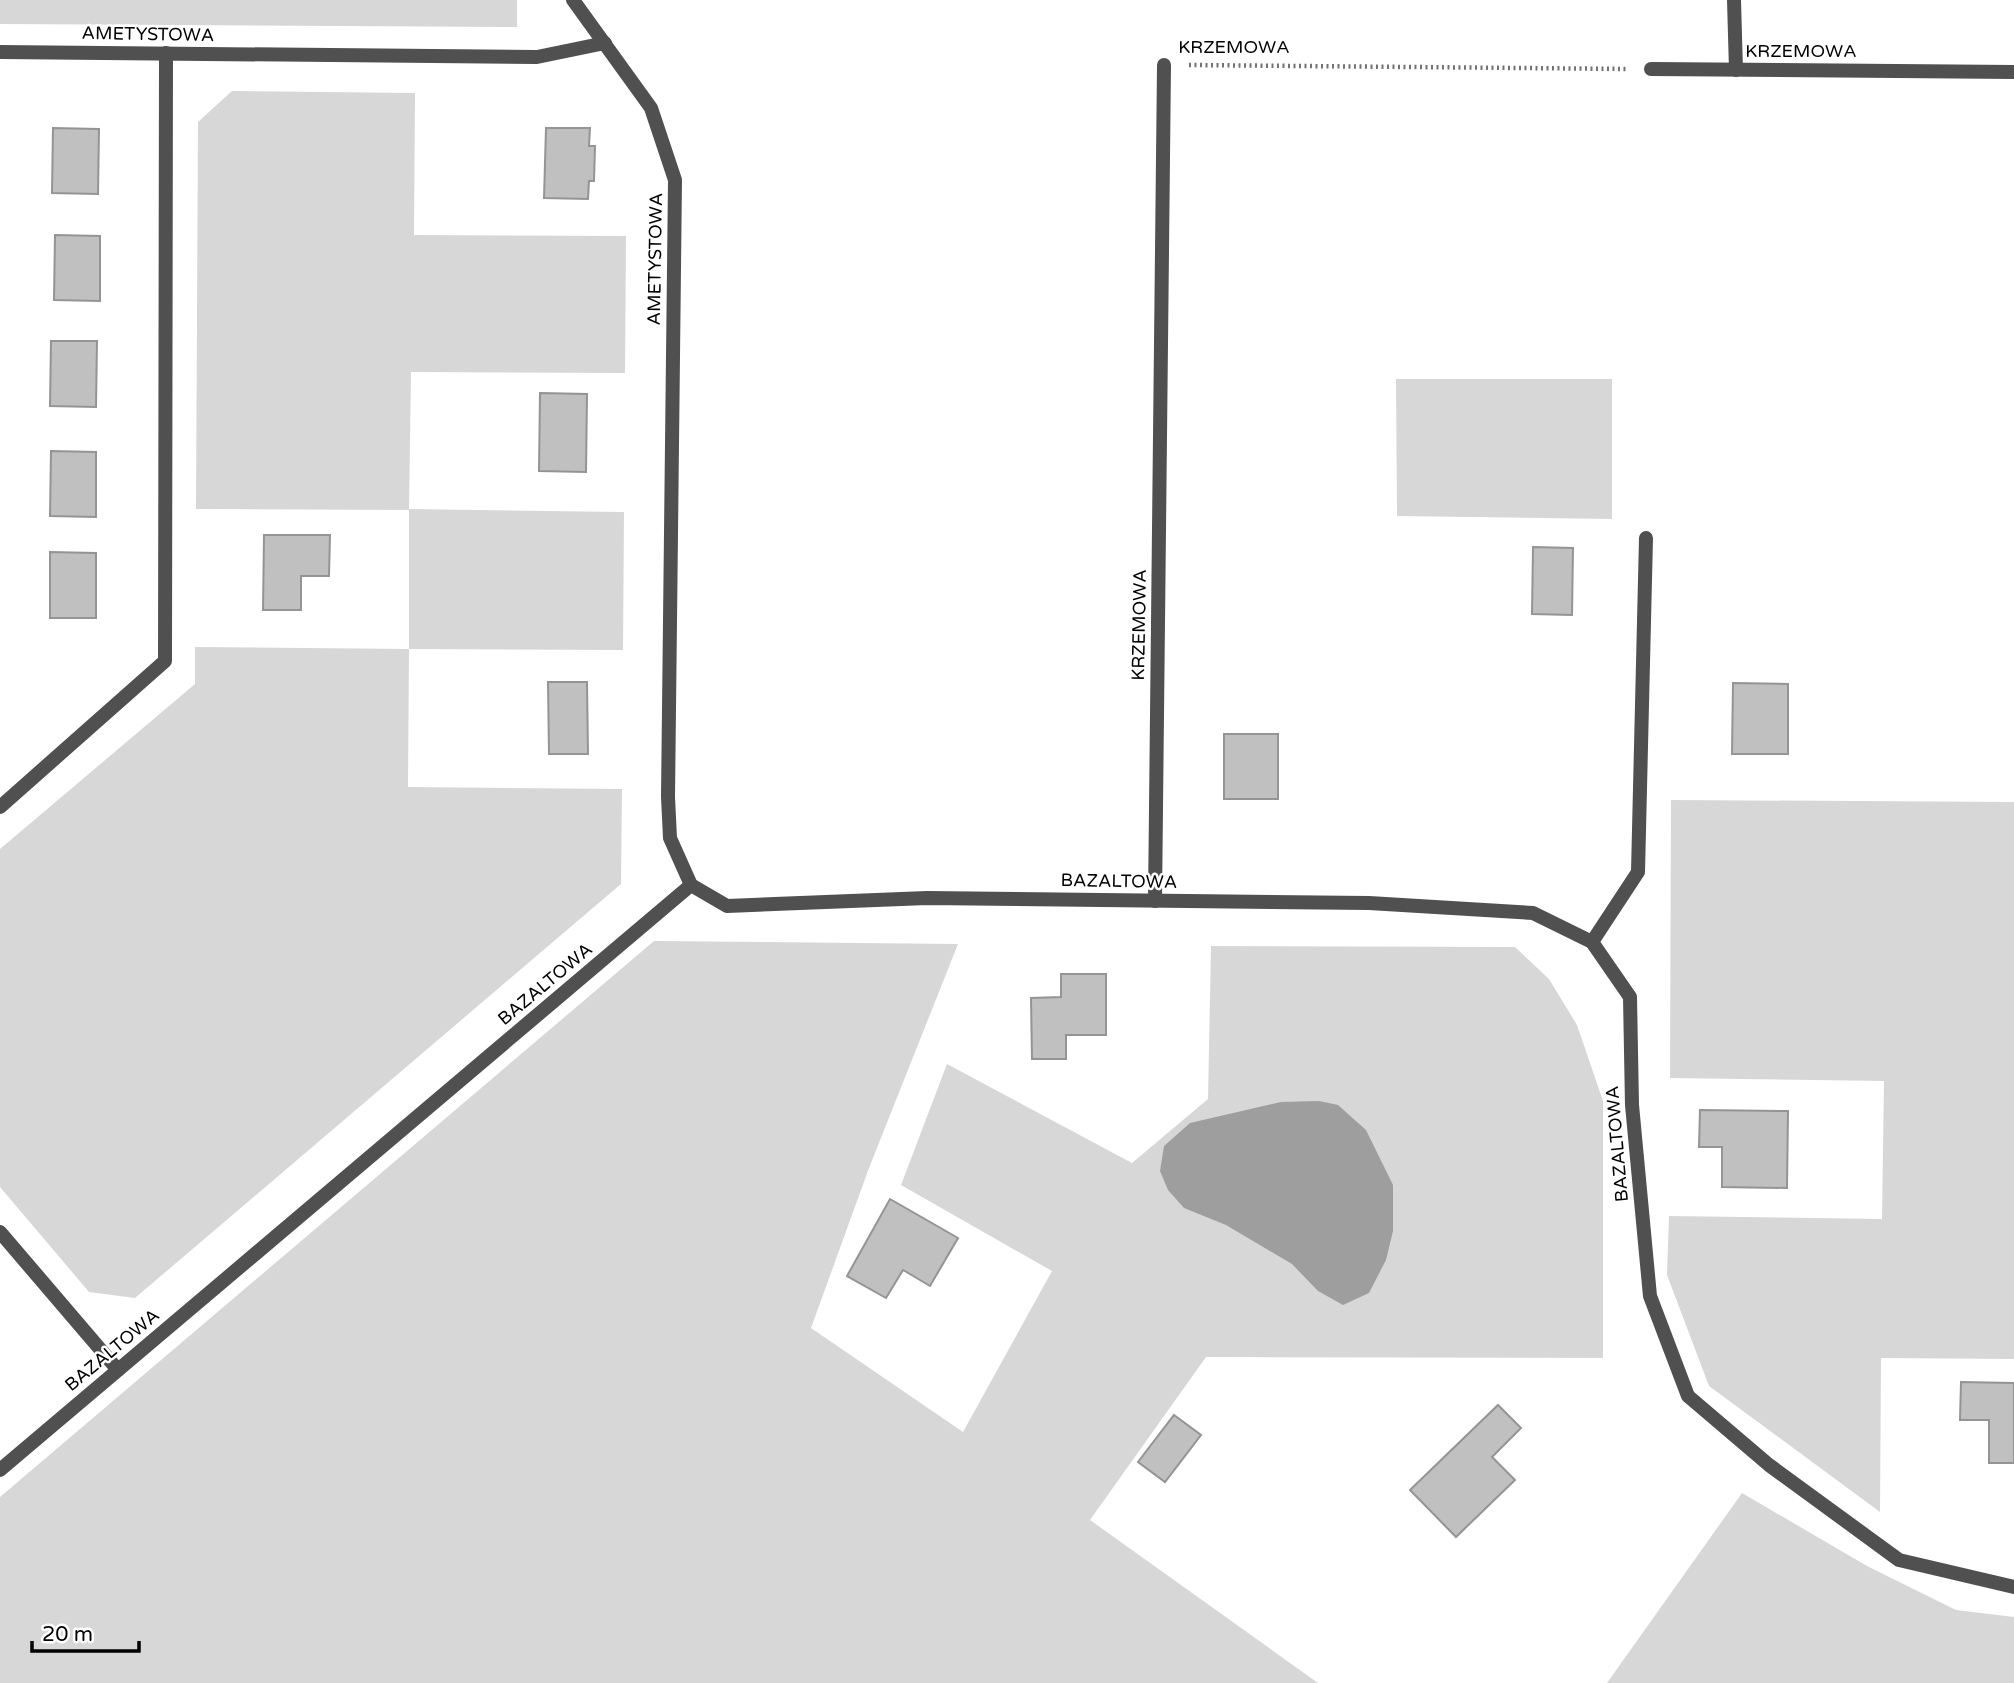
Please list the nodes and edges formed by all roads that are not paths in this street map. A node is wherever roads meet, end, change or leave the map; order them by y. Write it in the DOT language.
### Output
graph roads {
  1 [pos="573,0"];
  2 [pos="1734,0"];
  3 [pos="605,43"];
  4 [pos="0,52"];
  5 [pos="166,54"];
  6 [pos="1164,65"];
  7 [pos="1651,69"];
  8 [pos="1736,70"];
  9 [pos="2014,72"];
  10 [pos="1646,538"];
  11 [pos="0,807"];
  12 [pos="691,885"];
  13 [pos="1155,901"];
  14 [pos="1592,942"];
  15 [pos="0,1231"];
  16 [pos="118,1370"];
  17 [pos="0,1470"];
  18 [pos="2014,1587"];
  1 -- 3 [label="street"];
  2 -- 8 [label="street"];
  3 -- 5 [label="street, AMETYSTOWA"];
  3 -- 12 [label="street, AMETYSTOWA"];
  4 -- 5 [label="street, AMETYSTOWA"];
  5 -- 11 [label="street"];
  6 -- 13 [label="street, KRZEMOWA"];
  7 -- 8 [label="street, KRZEMOWA"];
  8 -- 9 [label="street, KRZEMOWA"];
  10 -- 14 [label="street"];
  12 -- 13 [label="street, BAZALTOWA"];
  12 -- 16 [label="street, BAZALTOWA"];
  13 -- 14 [label="street, BAZALTOWA"];
  14 -- 18 [label="street, BAZALTOWA"];
  15 -- 16 [label="street"];
  16 -- 17 [label="street, BAZALTOWA"];
}
